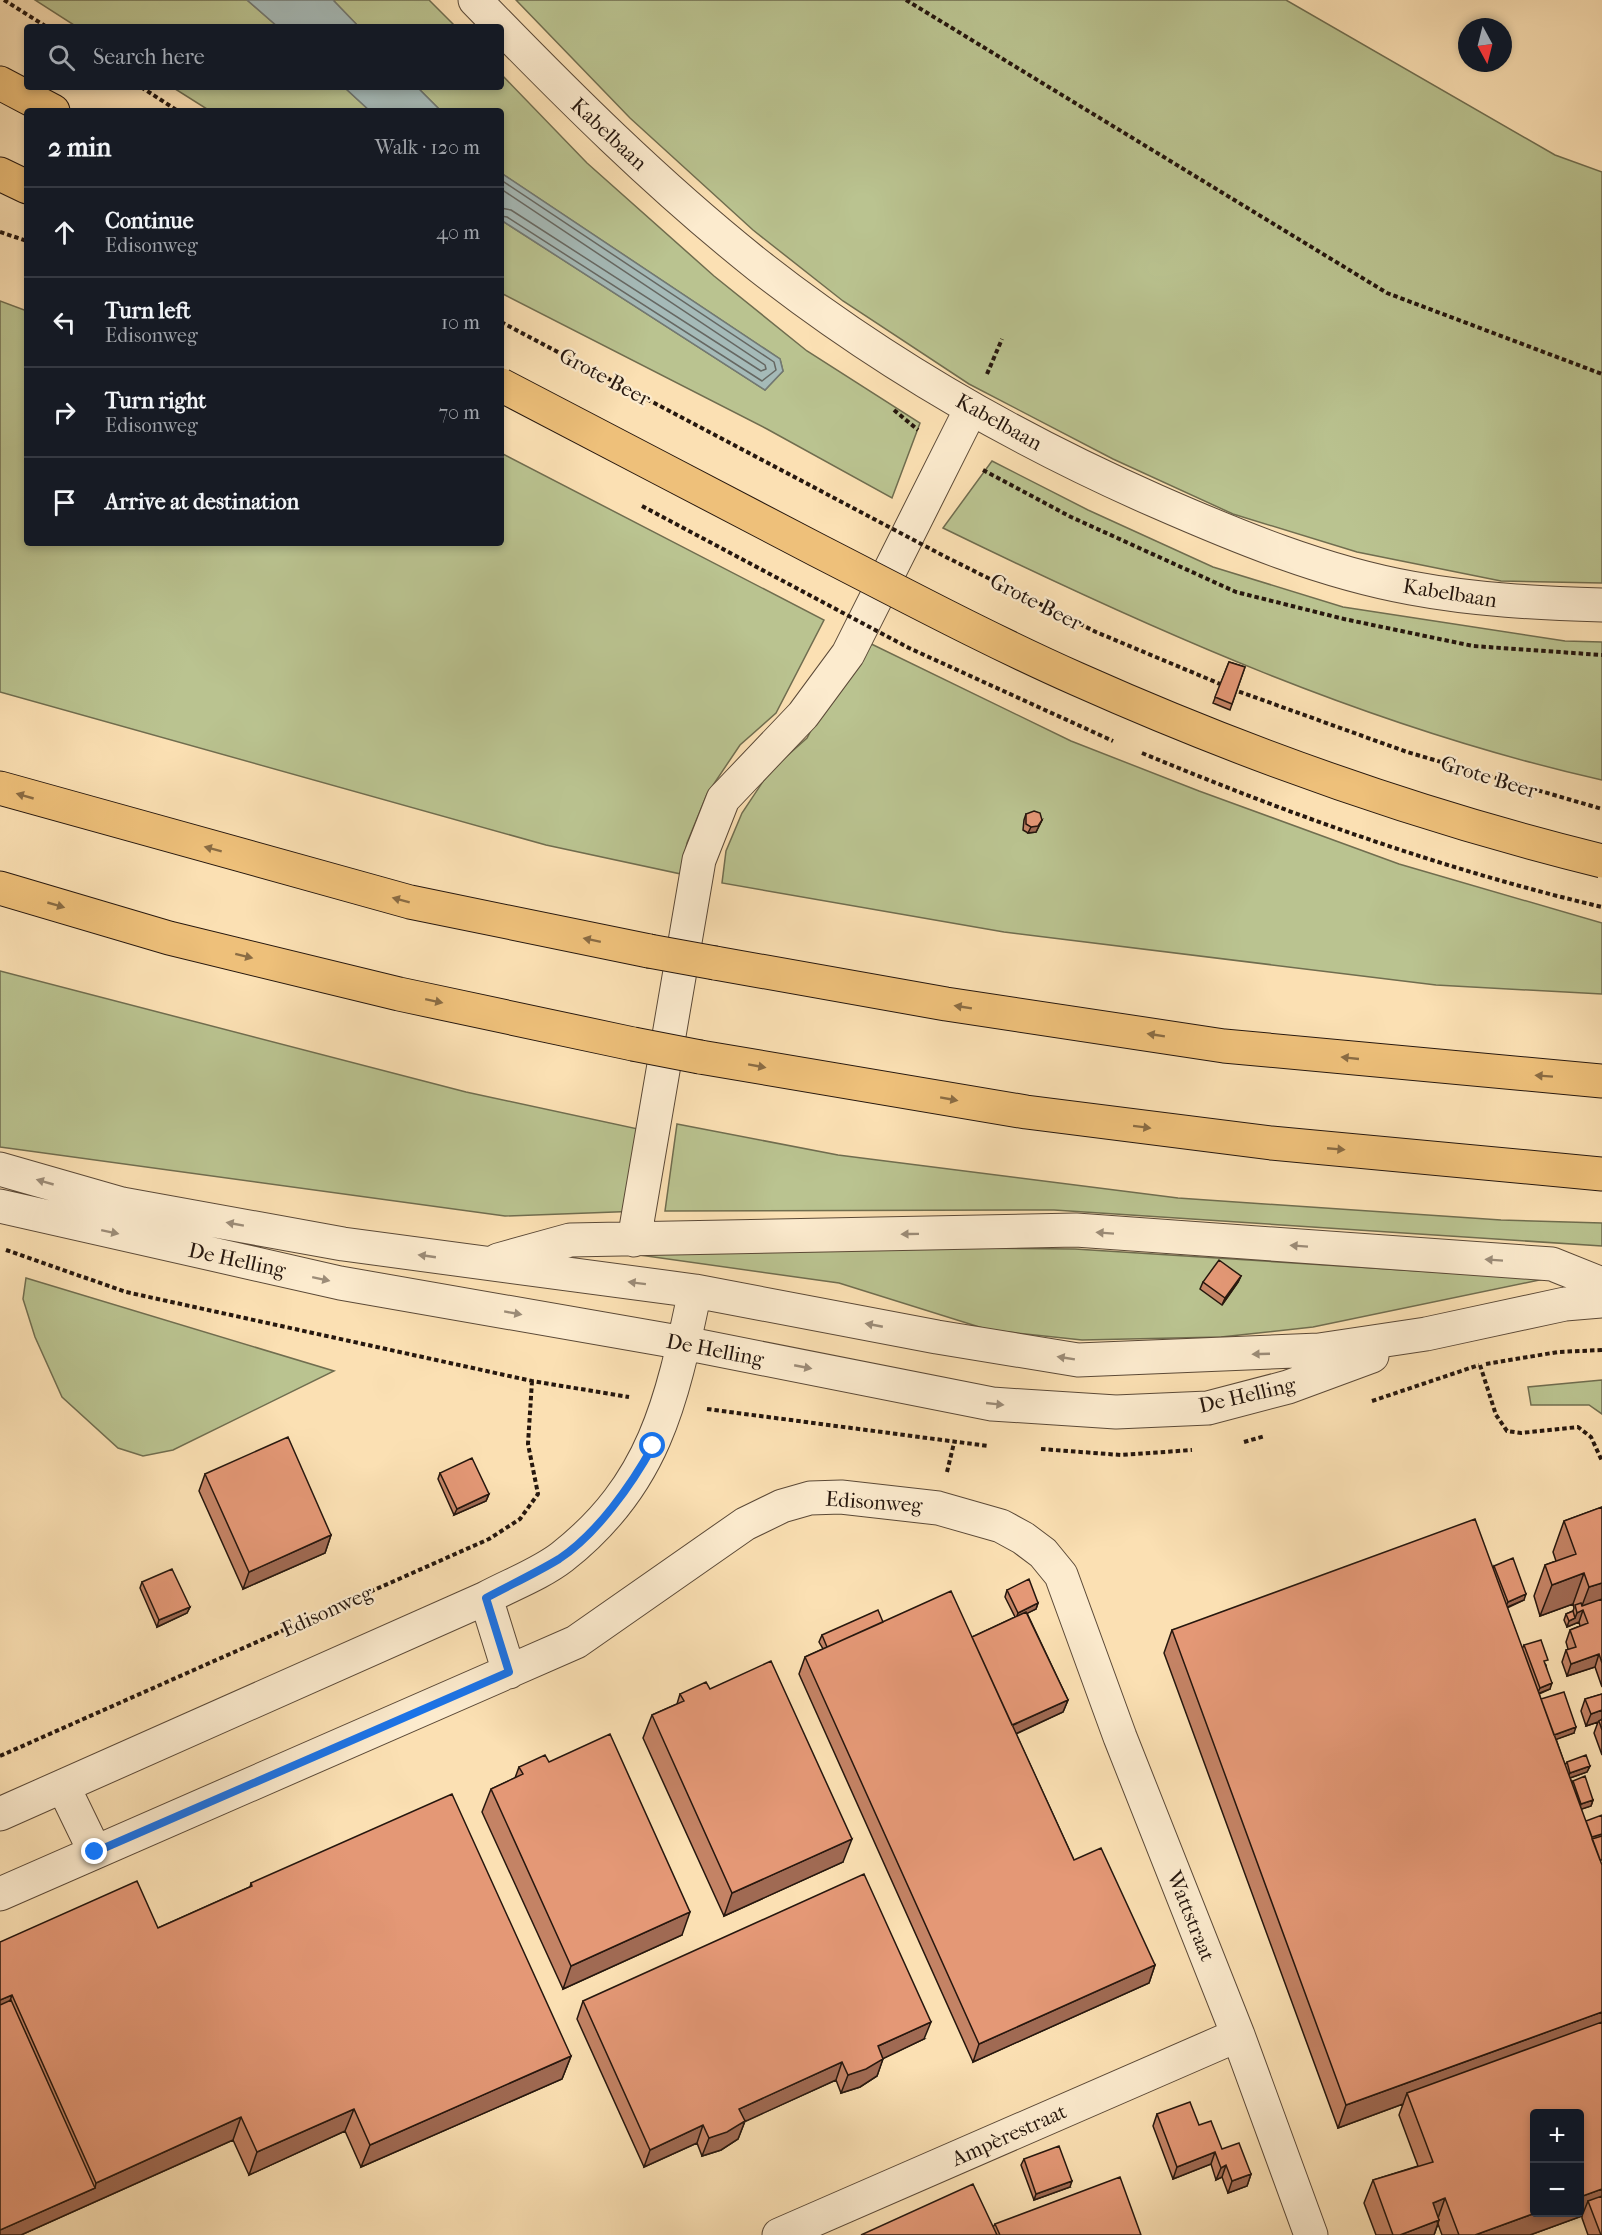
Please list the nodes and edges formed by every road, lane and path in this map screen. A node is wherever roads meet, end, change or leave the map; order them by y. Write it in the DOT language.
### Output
graph roads {
  1 [pos="4,0"];
  2 [pos="475,0"];
  3 [pos="906,0"];
  4 [pos="42,24"];
  5 [pos="498,24"];
  6 [pos="504,30"];
  7 [pos="0,83"];
  8 [pos="146,90"];
  9 [pos="47,108"];
  10 [pos="173,108"];
  11 [pos="0,174"];
  12 [pos="24,186"];
  13 [pos="0,232"];
  14 [pos="24,240"];
  15 [pos="504,324"];
  16 [pos="1602,374"];
  17 [pos="504,387"];
  18 [pos="971,409"];
  19 [pos="1602,605"];
  20 [pos="0,788"];
  21 [pos="1602,809"];
  22 [pos="1602,861"];
  23 [pos="0,888"];
  24 [pos="1602,1081"];
  25 [pos="0,1169"];
  26 [pos="1602,1174"];
  27 [pos="0,1206"];
  28 [pos="634,1240"];
  29 [pos="0,1248"];
  30 [pos="485,1263"];
  31 [pos="1602,1284"];
  32 [pos="695,1291"];
  33 [pos="1602,1301"];
  34 [pos="1426,1334"];
  35 [pos="684,1343"];
  36 [pos="1480,1365"];
  37 [pos="1602,1461"];
  38 [pos="486,1598"];
  39 [pos="1071,1598"];
  40 [pos="509,1672"];
  41 [pos="0,1756"];
  42 [pos="63,1786"];
  43 [pos="0,1814"];
  44 [pos="95,1852"];
  45 [pos="0,1894"];
  46 [pos="1238,2035"];
  47 [pos="779,2235"];
  48 [pos="1311,2235"];
  1 -- 4 [label="path"];
  2 -- 5 [label="street, Kabelbaan"];
  3 -- 16 [label="path"];
  6 -- 18 [label="street, Kabelbaan"];
  7 -- 9 [label="main road"];
  8 -- 10 [label="path"];
  11 -- 12 [label="main road"];
  13 -- 14 [label="path"];
  15 -- 21 [label="path, Grote Beer, bridge"];
  17 -- 22 [label="main road, bridge"];
  18 -- 19 [label="street, Kabelbaan"];
  18 -- 28 [label="street"];
  24 -- 20 [label="main road, one-way, bridge"];
  23 -- 26 [label="main road, one-way, bridge"];
  30 -- 25 [label="street, De Helling, one-way"];
  27 -- 35 [label="street, De Helling, one-way"];
  28 -- 30 [label="street"];
  31 -- 28 [label="street, one-way"];
  29 -- 41 [label="path, Edisonweg"];
  32 -- 30 [label="street, De Helling, one-way"];
  34 -- 32 [label="street, De Helling, one-way"];
  32 -- 35 [label="street"];
  33 -- 34 [label="street, De Helling"];
  35 -- 34 [label="street, De Helling, one-way"];
  35 -- 38 [label="street"];
  36 -- 37 [label="path"];
  38 -- 40 [label="street"];
  38 -- 42 [label="street"];
  39 -- 40 [label="street, Edisonweg"];
  39 -- 46 [label="street, Wattstraat"];
  40 -- 44 [label="street, Edisonweg"];
  42 -- 43 [label="street"];
  42 -- 44 [label="street"];
  44 -- 45 [label="street, Edisonweg"];
  46 -- 47 [label="street, Ampèrestraat"];
  46 -- 48 [label="street, Wattstraat"];
}
